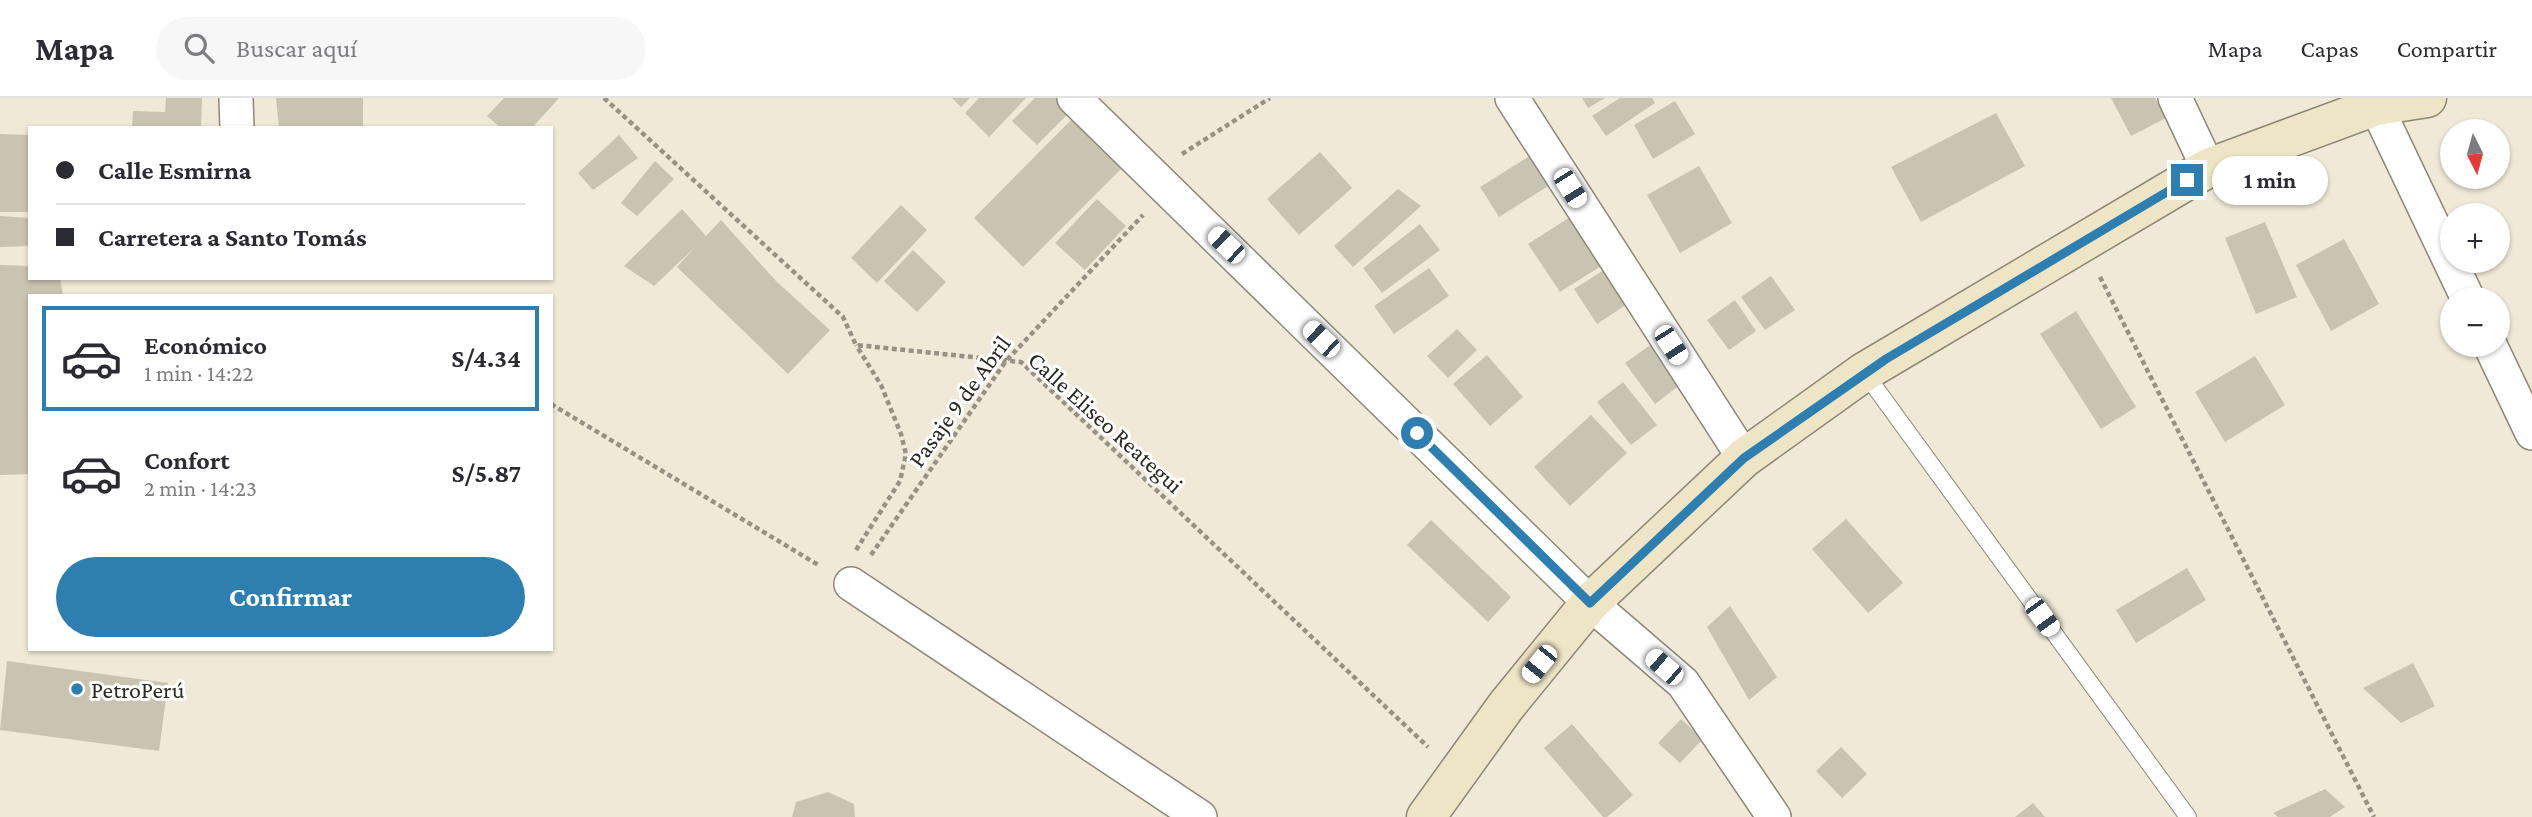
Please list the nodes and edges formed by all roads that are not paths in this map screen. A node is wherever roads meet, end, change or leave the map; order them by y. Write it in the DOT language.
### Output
graph roads {
  1 [pos="236,98"];
  2 [pos="1074,98"];
  3 [pos="1512,98"];
  4 [pos="2175,98"];
  5 [pos="2427,98"];
  6 [pos="2376,106"];
  7 [pos="237,126"];
  8 [pos="2208,168"];
  9 [pos="2462,287"];
  10 [pos="2496,357"];
  11 [pos="1864,372"];
  12 [pos="2532,433"];
  13 [pos="1744,458"];
  14 [pos="845,581"];
  15 [pos="1590,603"];
  16 [pos="1200,817"];
  17 [pos="1426,817"];
  18 [pos="1774,817"];
  19 [pos="2188,817"];
  1 -- 7 [label="street"];
  2 -- 15 [label="street"];
  3 -- 13 [label="street"];
  4 -- 8 [label="street"];
  5 -- 6 [label="street"];
  6 -- 8 [label="street"];
  6 -- 9 [label="street"];
  8 -- 11 [label="street"];
  10 -- 12 [label="street"];
  11 -- 13 [label="street"];
  11 -- 19 [label="lane"];
  13 -- 15 [label="street"];
  14 -- 16 [label="street"];
  15 -- 17 [label="street"];
  15 -- 18 [label="street"];
}
